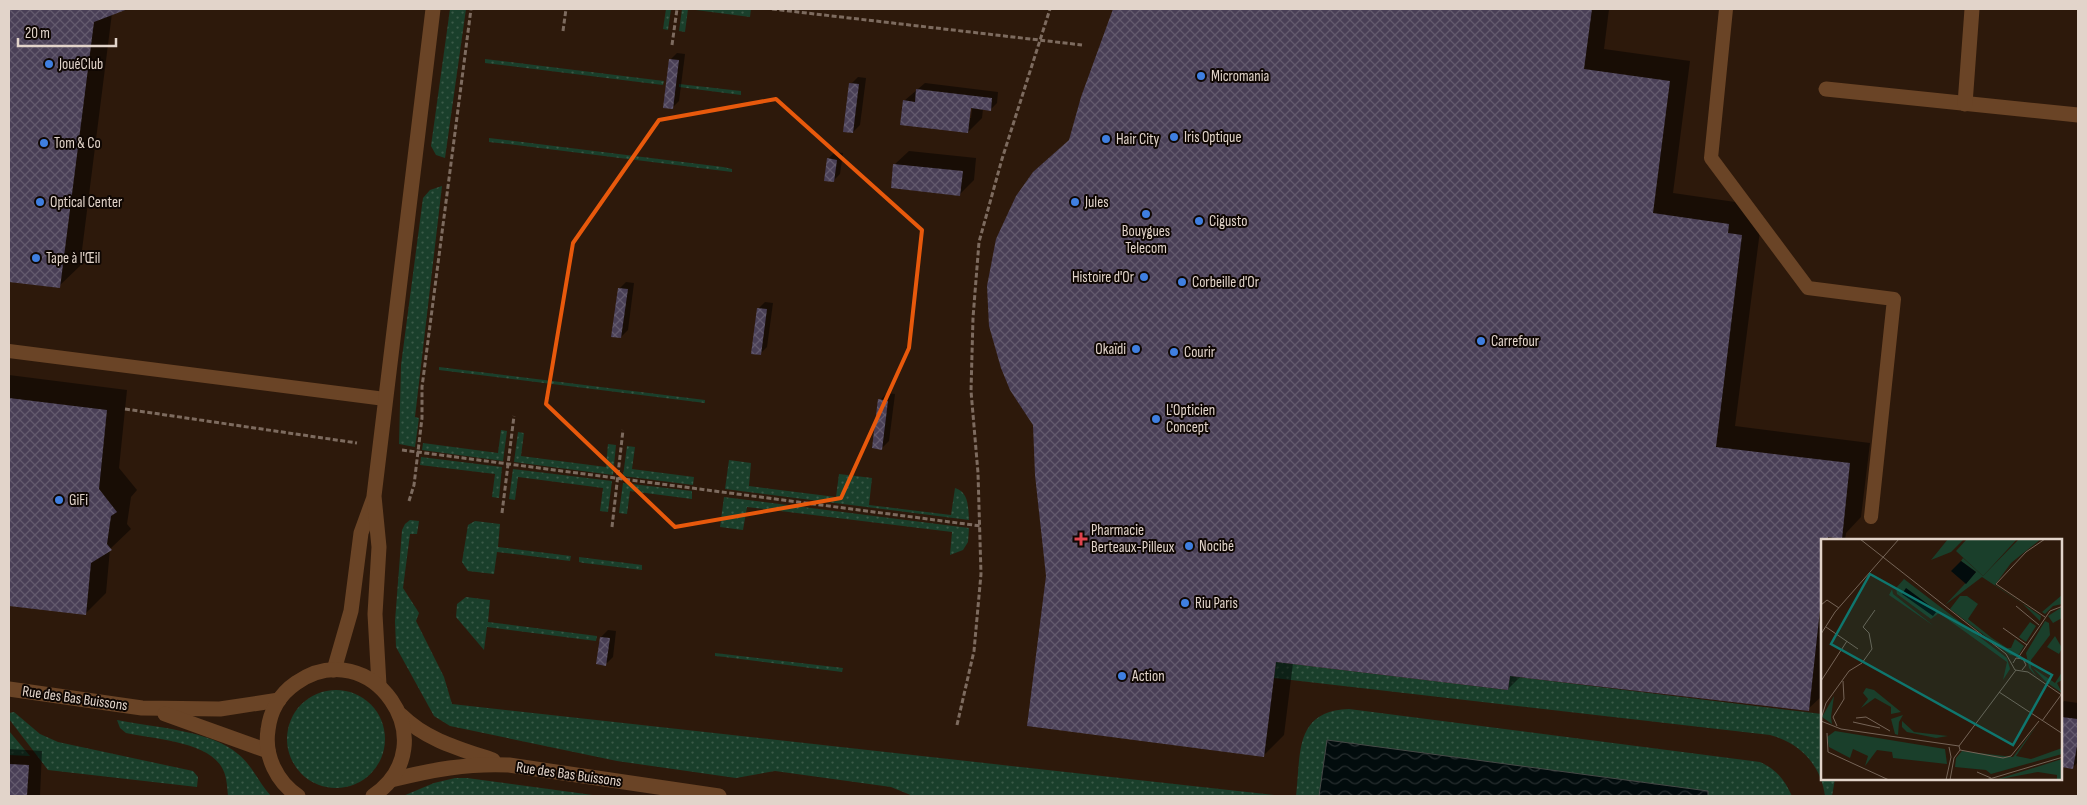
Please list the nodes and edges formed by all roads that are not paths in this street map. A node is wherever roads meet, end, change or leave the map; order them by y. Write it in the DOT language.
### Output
graph roads {
  1 [pos="433,9"];
  2 [pos="1726,9"];
  3 [pos="1972,9"];
  4 [pos="1826,89"];
  5 [pos="1965,104"];
  6 [pos="2078,115"];
  7 [pos="9,351"];
  8 [pos="386,399"];
  9 [pos="374,496"];
  10 [pos="1871,517"];
  11 [pos="334,670"];
  12 [pos="379,685"];
  13 [pos="9,689"];
  14 [pos="279,700"];
  15 [pos="142,708"];
  16 [pos="400,714"];
  17 [pos="268,751"];
  18 [pos="509,765"];
  19 [pos="391,780"];
  20 [pos="376,795"];
  21 [pos="298,796"];
  22 [pos="719,796"];
  1 -- 8 [label="street"];
  2 -- 10 [label="lane"];
  3 -- 5 [label="street"];
  4 -- 5 [label="street"];
  5 -- 6 [label="street"];
  7 -- 8 [label="lane"];
  8 -- 9 [label="street"];
  9 -- 11 [label="street"];
  9 -- 12 [label="street"];
  11 -- 12 [label="street"];
  11 -- 14 [label="street"];
  12 -- 16 [label="street"];
  13 -- 15 [label="street, Rue des Bas Buissons"];
  14 -- 15 [label="street, Rue des Bas Buissons"];
  14 -- 17 [label="street"];
  15 -- 17 [label="street, Rue des Bas Buissons"];
  16 -- 18 [label="street, Rue des Bas Buissons"];
  16 -- 19 [label="street"];
  17 -- 21 [label="street"];
  18 -- 19 [label="street, Rue des Bas Buissons"];
  18 -- 22 [label="street, Rue des Bas Buissons"];
  19 -- 20 [label="street"];
}
